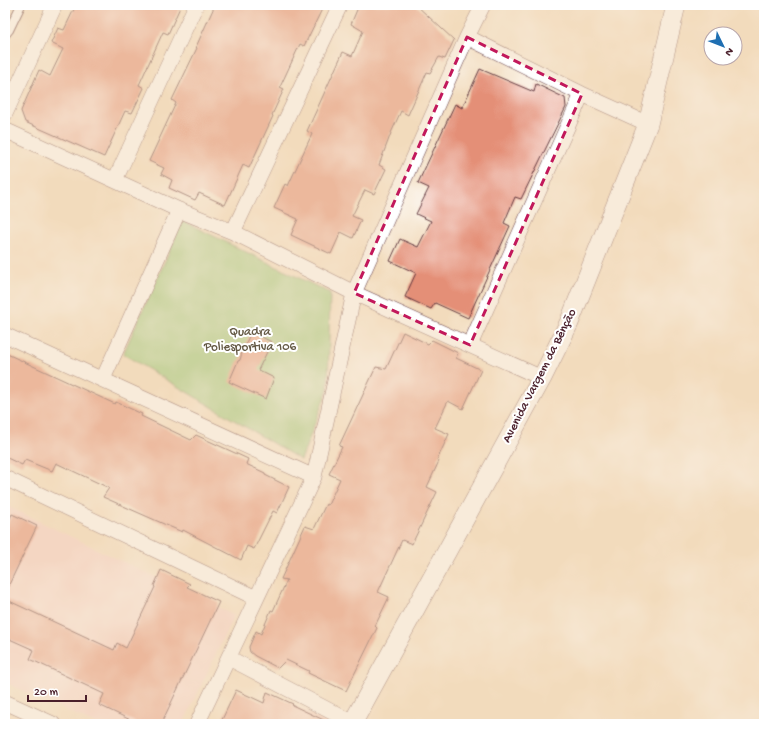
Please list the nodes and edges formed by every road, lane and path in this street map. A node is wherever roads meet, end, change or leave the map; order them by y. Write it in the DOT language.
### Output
graph roads {
  1 [pos="21,5"];
  2 [pos="55,5"];
  3 [pos="196,5"];
  4 [pos="340,5"];
  5 [pos="483,5"];
  6 [pos="676,5"];
  7 [pos="5,35"];
  8 [pos="467,37"];
  9 [pos="582,94"];
  10 [pos="5,114"];
  11 [pos="648,124"];
  12 [pos="5,130"];
  13 [pos="115,180"];
  14 [pos="179,210"];
  15 [pos="233,232"];
  16 [pos="354,293"];
  17 [pos="5,335"];
  18 [pos="470,345"];
  19 [pos="542,378"];
  20 [pos="103,379"];
  21 [pos="314,477"];
  22 [pos="5,478"];
  23 [pos="256,598"];
  24 [pos="229,658"];
  25 [pos="5,702"];
  26 [pos="352,723"];
  27 [pos="53,724"];
  28 [pos="197,724"];
  1 -- 7 [label="lane"];
  2 -- 10 [label="street"];
  3 -- 13 [label="street"];
  4 -- 15 [label="street"];
  5 -- 8 [label="street"];
  6 -- 11 [label="street, Avenida Vargem da Bênção"];
  8 -- 9 [label="street"];
  8 -- 16 [label="street"];
  9 -- 11 [label="street"];
  9 -- 18 [label="street"];
  11 -- 19 [label="street, Avenida Vargem da Bênção"];
  12 -- 13 [label="street"];
  13 -- 14 [label="street"];
  14 -- 15 [label="street"];
  14 -- 20 [label="street"];
  15 -- 16 [label="street"];
  16 -- 18 [label="street"];
  16 -- 21 [label="street"];
  17 -- 20 [label="street"];
  18 -- 19 [label="street"];
  19 -- 26 [label="street, Avenida Vargem da Bênção"];
  20 -- 21 [label="street"];
  21 -- 23 [label="street"];
  22 -- 23 [label="street"];
  23 -- 24 [label="street"];
  24 -- 26 [label="street"];
  24 -- 28 [label="street"];
  25 -- 27 [label="street"];
}
